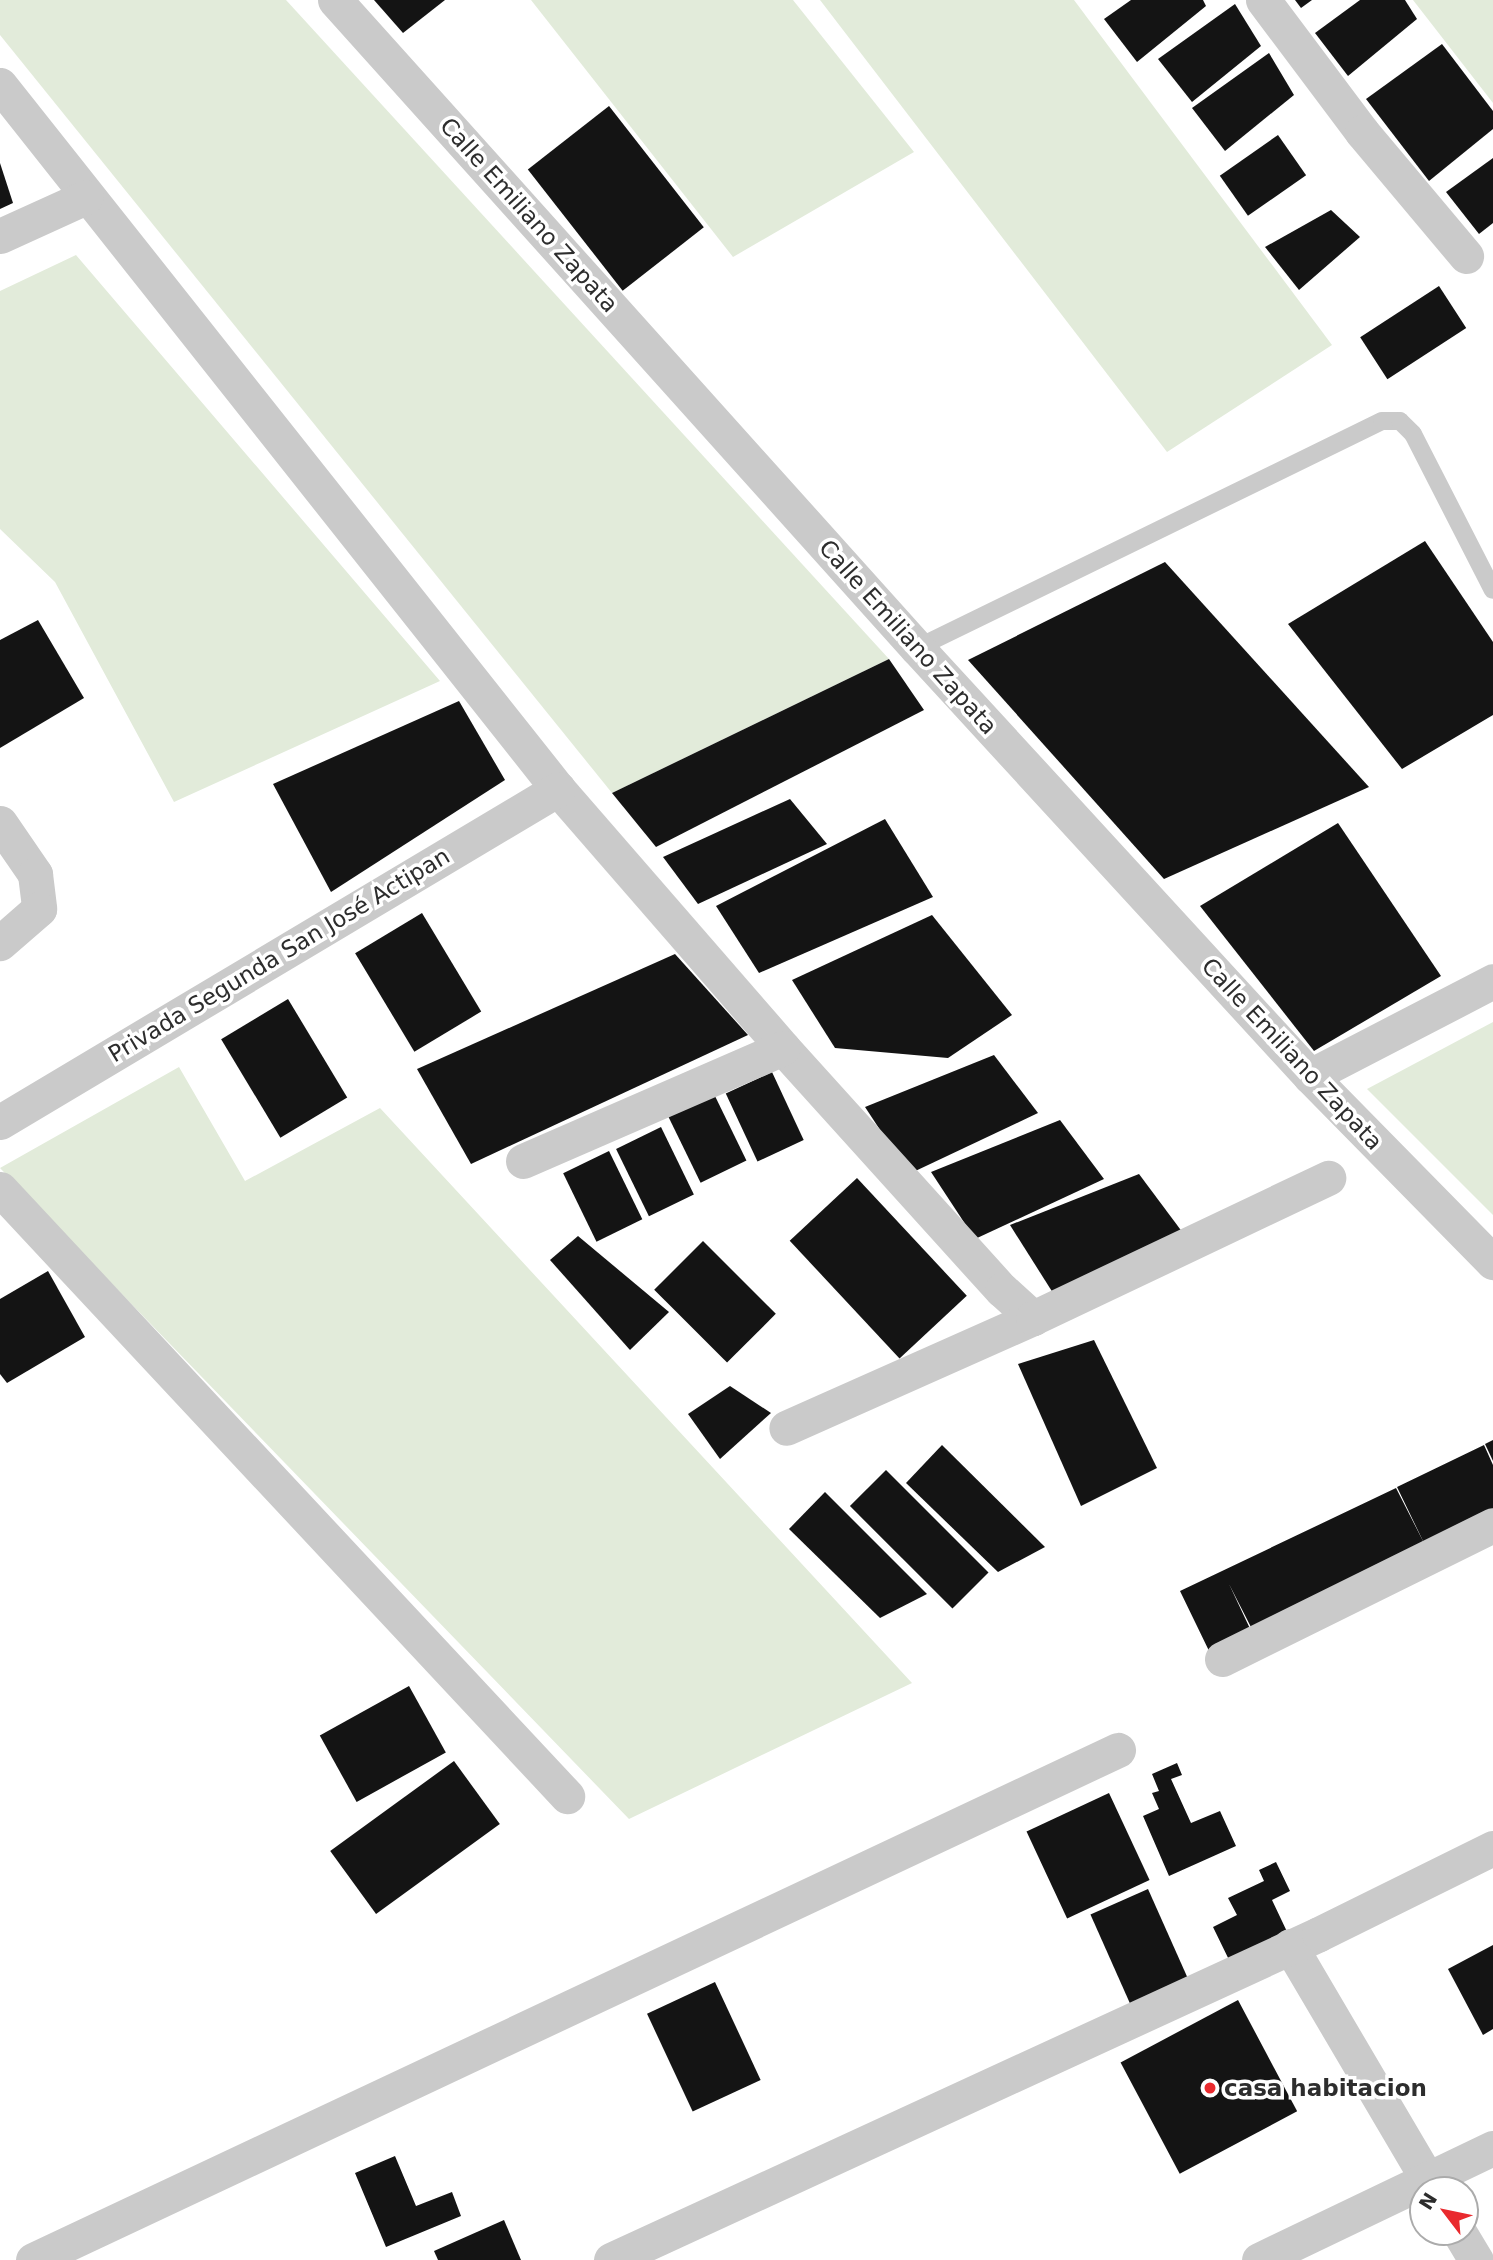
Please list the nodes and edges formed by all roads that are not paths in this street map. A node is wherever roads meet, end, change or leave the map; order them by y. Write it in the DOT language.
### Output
graph roads {
  1 [pos="335,0"];
  2 [pos="1263,0"];
  3 [pos="0,85"];
  4 [pos="86,197"];
  5 [pos="0,236"];
  6 [pos="1466,256"];
  7 [pos="1493,590"];
  8 [pos="917,648"];
  9 [pos="558,789"];
  10 [pos="0,823"];
  11 [pos="0,943"];
  12 [pos="1493,981"];
  13 [pos="783,1048"];
  14 [pos="1310,1076"];
  15 [pos="0,1122"];
  16 [pos="523,1161"];
  17 [pos="1328,1178"];
  18 [pos="0,1189"];
  19 [pos="1493,1262"];
  20 [pos="1033,1318"];
  21 [pos="786,1428"];
  22 [pos="1493,1525"];
  23 [pos="1222,1659"];
  24 [pos="1118,1750"];
  25 [pos="567,1796"];
  26 [pos="1493,1848"];
  27 [pos="1290,1946"];
  28 [pos="1493,2148"];
  29 [pos="1426,2176"];
  30 [pos="1445,2176"];
  31 [pos="1409,2194"];
  32 [pos="33,2260"];
  33 [pos="611,2260"];
  34 [pos="1259,2260"];
  1 -- 8 [label="street, Calle Emiliano Zapata"];
  2 -- 6 [label="street"];
  3 -- 4 [label="street"];
  4 -- 5 [label="street"];
  4 -- 9 [label="street"];
  7 -- 8 [label="lane"];
  8 -- 14 [label="street, Calle Emiliano Zapata"];
  9 -- 13 [label="street"];
  9 -- 15 [label="street, Privada Segunda San José Actipan"];
  10 -- 11 [label="street"];
  12 -- 14 [label="street"];
  13 -- 16 [label="street"];
  13 -- 20 [label="street"];
  14 -- 19 [label="street, Calle Emiliano Zapata"];
  17 -- 20 [label="street"];
  18 -- 25 [label="street"];
  20 -- 21 [label="street"];
  22 -- 23 [label="street"];
  24 -- 32 [label="street"];
  26 -- 27 [label="street"];
  27 -- 29 [label="street"];
  27 -- 33 [label="street"];
  28 -- 30 [label="street"];
  31 -- 34 [label="street"];
}
